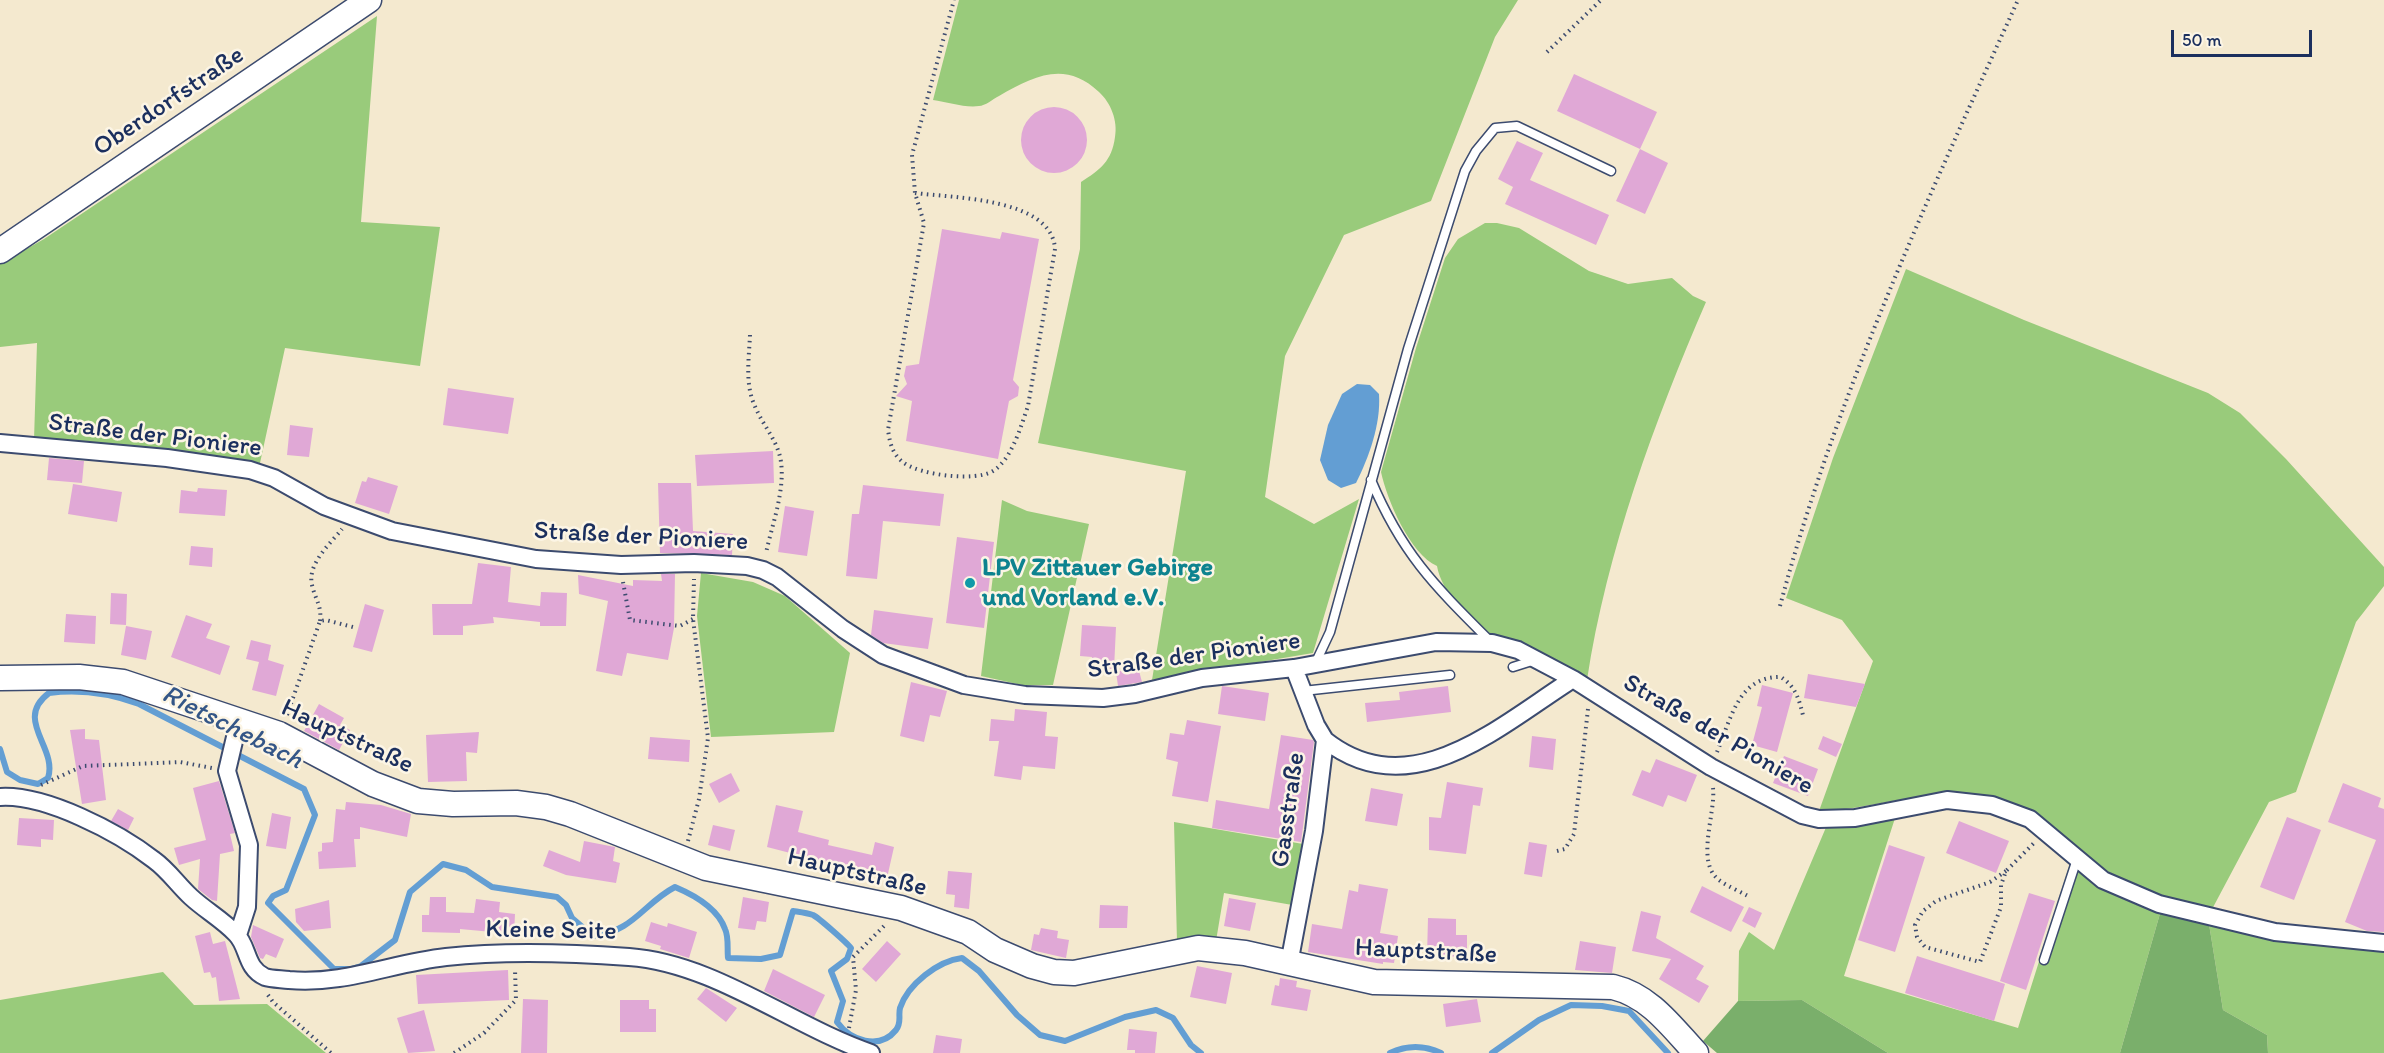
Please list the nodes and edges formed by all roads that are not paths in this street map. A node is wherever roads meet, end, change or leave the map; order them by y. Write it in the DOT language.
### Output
graph roads {
  1 [pos="369,0"];
  2 [pos="1611,171"];
  3 [pos="0,251"];
  4 [pos="0,443"];
  5 [pos="1371,479"];
  6 [pos="1492,643"];
  7 [pos="1537,660"];
  8 [pos="1315,665"];
  9 [pos="1513,667"];
  10 [pos="1294,668"];
  11 [pos="1450,675"];
  12 [pos="0,678"];
  13 [pos="1573,679"];
  14 [pos="1304,691"];
  15 [pos="237,728"];
  16 [pos="1325,741"];
  17 [pos="0,796"];
  18 [pos="2077,859"];
  19 [pos="238,936"];
  20 [pos="2384,943"];
  21 [pos="2044,960"];
  22 [pos="1289,964"];
  23 [pos="871,1053"];
  24 [pos="1696,1053"];
  1 -- 3 [label="street, Oberdorfstraße"];
  2 -- 5 [label="lane"];
  4 -- 10 [label="street, Straße der Pioniere"];
  5 -- 6 [label="lane"];
  5 -- 8 [label="lane"];
  6 -- 7 [label="street, Straße der Pioniere"];
  6 -- 8 [label="street, Straße der Pioniere"];
  7 -- 9 [label="lane"];
  7 -- 13 [label="street, Straße der Pioniere"];
  8 -- 10 [label="street, Straße der Pioniere"];
  10 -- 14 [label="street, Gasstraße"];
  11 -- 14 [label="lane"];
  12 -- 15 [label="street, Hauptstraße"];
  13 -- 16 [label="street"];
  13 -- 18 [label="street, Straße der Pioniere"];
  14 -- 16 [label="street, Gasstraße"];
  15 -- 19 [label="street"];
  15 -- 22 [label="street, Hauptstraße"];
  16 -- 22 [label="street, Gasstraße"];
  17 -- 19 [label="street"];
  18 -- 20 [label="street, Straße der Pioniere"];
  18 -- 21 [label="lane"];
  19 -- 23 [label="street, Kleine Seite"];
  22 -- 24 [label="street, Hauptstraße"];
}
